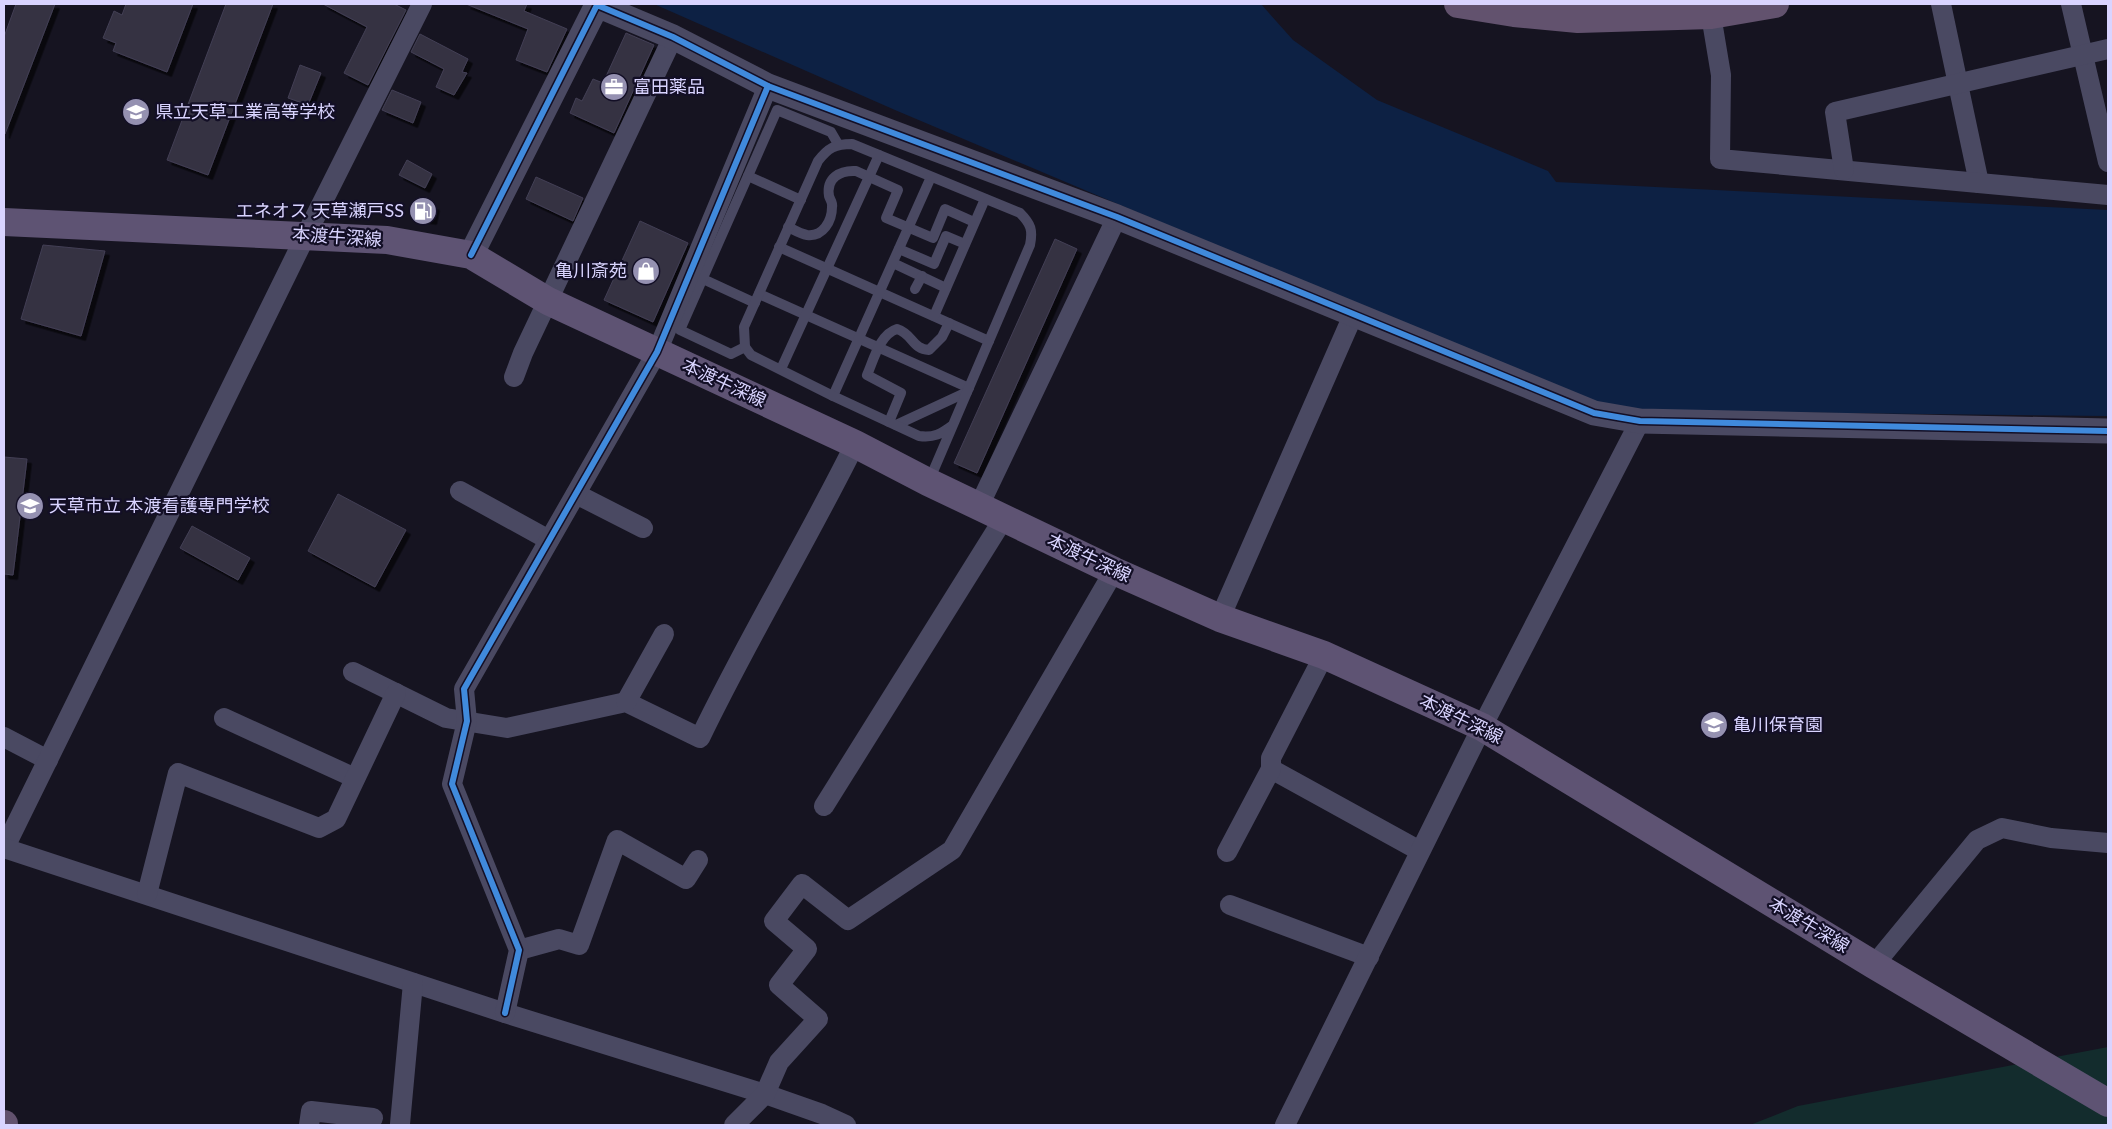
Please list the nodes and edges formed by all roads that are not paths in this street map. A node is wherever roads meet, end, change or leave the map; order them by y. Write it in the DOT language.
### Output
graph roads {
  1 [pos="422,4"];
  2 [pos="596,4"];
  3 [pos="1458,4"];
  4 [pos="1775,4"];
  5 [pos="1941,4"];
  6 [pos="2071,4"];
  7 [pos="1711,16"];
  8 [pos="673,37"];
  9 [pos="2108,49"];
  10 [pos="2083,55"];
  11 [pos="1958,84"];
  12 [pos="768,86"];
  13 [pos="838,144"];
  14 [pos="879,155"];
  15 [pos="2108,162"];
  16 [pos="1844,170"];
  17 [pos="748,176"];
  18 [pos="869,177"];
  19 [pos="931,177"];
  20 [pos="1979,182"];
  21 [pos="2108,195"];
  22 [pos="985,199"];
  23 [pos="801,200"];
  24 [pos="1117,216"];
  25 [pos="4,222"];
  26 [pos="974,222"];
  27 [pos="788,227"];
  28 [pos="908,228"];
  29 [pos="306,235"];
  30 [pos="965,244"];
  31 [pos="779,247"];
  32 [pos="899,249"];
  33 [pos="471,255"];
  34 [pos="893,263"];
  35 [pos="827,269"];
  36 [pos="922,276"];
  37 [pos="703,279"];
  38 [pos="946,288"];
  39 [pos="915,289"];
  40 [pos="879,292"];
  41 [pos="757,299"];
  42 [pos="548,302"];
  43 [pos="1354,313"];
  44 [pos="806,314"];
  45 [pos="934,316"];
  46 [pos="949,323"];
  47 [pos="859,338"];
  48 [pos="989,341"];
  49 [pos="746,347"];
  50 [pos="880,347"];
  51 [pos="657,352"];
  52 [pos="781,370"];
  53 [pos="514,377"];
  54 [pos="968,390"];
  55 [pos="833,396"];
  56 [pos="1640,421"];
  57 [pos="893,424"];
  58 [pos="953,425"];
  59 [pos="2108,431"];
  60 [pos="855,444"];
  61 [pos="928,482"];
  62 [pos="460,491"];
  63 [pos="576,494"];
  64 [pos="979,506"];
  65 [pos="1004,518"];
  66 [pos="643,528"];
  67 [pos="549,540"];
  68 [pos="1114,570"];
  69 [pos="1220,618"];
  70 [pos="664,634"];
  71 [pos="1324,655"];
  72 [pos="353,672"];
  73 [pos="396,693"];
  74 [pos="626,702"];
  75 [pos="224,718"];
  76 [pos="467,721"];
  77 [pos="1482,726"];
  78 [pos="4,737"];
  79 [pos="48,760"];
  80 [pos="1271,769"];
  81 [pos="355,778"];
  82 [pos="824,806"];
  83 [pos="2108,843"];
  84 [pos="5,848"];
  85 [pos="1420,851"];
  86 [pos="1227,852"];
  87 [pos="698,860"];
  88 [pos="146,894"];
  89 [pos="1230,905"];
  90 [pos="519,950"];
  91 [pos="1368,957"];
  92 [pos="1874,965"];
  93 [pos="413,983"];
  94 [pos="505,1013"];
  95 [pos="765,1094"];
  96 [pos="2108,1103"];
  97 [pos="373,1118"];
  98 [pos="400,1124"];
  99 [pos="309,1125"];
  100 [pos="734,1125"];
  101 [pos="846,1125"];
  102 [pos="1286,1125"];
  1 -- 29 [label="street"];
  2 -- 8 [label="street"];
  2 -- 33 [label="street"];
  3 -- 7 [label="highway"];
  4 -- 7 [label="highway"];
  5 -- 11 [label="street"];
  6 -- 10 [label="street"];
  7 -- 16 [label="street"];
  8 -- 12 [label="street"];
  8 -- 42 [label="street"];
  9 -- 10 [label="street"];
  10 -- 11 [label="street"];
  10 -- 15 [label="street"];
  11 -- 16 [label="street"];
  11 -- 20 [label="street"];
  12 -- 24 [label="street"];
  12 -- 51 [label="street"];
  13 -- 14 [label="lane"];
  13 -- 17 [label="lane"];
  13 -- 23 [label="lane"];
  14 -- 18 [label="lane"];
  14 -- 19 [label="lane"];
  16 -- 20 [label="street"];
  17 -- 23 [label="lane"];
  17 -- 37 [label="lane"];
  18 -- 27 [label="lane"];
  18 -- 28 [label="lane"];
  18 -- 35 [label="lane"];
  19 -- 22 [label="lane"];
  19 -- 28 [label="lane"];
  20 -- 21 [label="street"];
  22 -- 26 [label="lane"];
  22 -- 48 [label="lane"];
  23 -- 27 [label="lane"];
  24 -- 43 [label="street"];
  24 -- 64 [label="street"];
  25 -- 29 [label="main road, 本渡牛深線"];
  26 -- 28 [label="lane"];
  26 -- 30 [label="lane"];
  27 -- 31 [label="lane"];
  28 -- 32 [label="lane"];
  29 -- 33 [label="main road, 本渡牛深線"];
  29 -- 79 [label="street"];
  30 -- 32 [label="lane"];
  30 -- 38 [label="lane"];
  31 -- 35 [label="lane"];
  31 -- 41 [label="lane"];
  32 -- 34 [label="lane"];
  33 -- 42 [label="main road, 本渡牛深線"];
  34 -- 36 [label="lane"];
  34 -- 40 [label="lane"];
  35 -- 40 [label="lane"];
  35 -- 44 [label="lane"];
  36 -- 38 [label="lane"];
  36 -- 39 [label="lane"];
  37 -- 41 [label="lane"];
  37 -- 49 [label="lane"];
  38 -- 45 [label="lane"];
  40 -- 45 [label="lane"];
  40 -- 47 [label="lane"];
  41 -- 44 [label="lane"];
  41 -- 49 [label="lane"];
  42 -- 51 [label="main road, 本渡牛深線"];
  42 -- 53 [label="street"];
  43 -- 56 [label="street"];
  43 -- 69 [label="street"];
  44 -- 47 [label="lane"];
  44 -- 52 [label="lane"];
  45 -- 46 [label="lane"];
  46 -- 48 [label="lane"];
  46 -- 50 [label="lane"];
  47 -- 50 [label="lane"];
  47 -- 55 [label="lane"];
  48 -- 54 [label="lane"];
  49 -- 52 [label="lane"];
  50 -- 54 [label="lane"];
  50 -- 57 [label="lane"];
  51 -- 60 [label="main road, 本渡牛深線"];
  51 -- 63 [label="street"];
  52 -- 55 [label="lane"];
  54 -- 57 [label="lane"];
  54 -- 58 [label="lane"];
  55 -- 57 [label="lane"];
  56 -- 59 [label="street"];
  56 -- 77 [label="street"];
  57 -- 58 [label="lane"];
  58 -- 61 [label="lane"];
  60 -- 61 [label="main road, 本渡牛深線"];
  60 -- 74 [label="street"];
  61 -- 64 [label="main road, 本渡牛深線"];
  62 -- 67 [label="street"];
  63 -- 66 [label="street"];
  63 -- 67 [label="street"];
  64 -- 65 [label="main road, 本渡牛深線"];
  65 -- 68 [label="main road, 本渡牛深線"];
  65 -- 82 [label="street"];
  67 -- 76 [label="street"];
  68 -- 69 [label="main road, 本渡牛深線"];
  68 -- 95 [label="street"];
  69 -- 71 [label="main road, 本渡牛深線"];
  70 -- 74 [label="street"];
  71 -- 77 [label="main road, 本渡牛深線"];
  71 -- 80 [label="street"];
  72 -- 73 [label="street"];
  73 -- 76 [label="street"];
  73 -- 81 [label="street"];
  74 -- 76 [label="street"];
  75 -- 81 [label="street"];
  76 -- 90 [label="street"];
  77 -- 85 [label="street"];
  77 -- 92 [label="main road, 本渡牛深線"];
  78 -- 79 [label="street"];
  79 -- 84 [label="street"];
  80 -- 85 [label="street"];
  80 -- 86 [label="street"];
  81 -- 88 [label="street"];
  83 -- 92 [label="street"];
  84 -- 88 [label="street"];
  85 -- 91 [label="street"];
  87 -- 90 [label="street"];
  88 -- 93 [label="street"];
  89 -- 91 [label="street"];
  90 -- 94 [label="street"];
  91 -- 102 [label="street"];
  92 -- 96 [label="main road, 本渡牛深線"];
  93 -- 94 [label="street"];
  93 -- 98 [label="street"];
  94 -- 95 [label="street"];
  95 -- 100 [label="street"];
  95 -- 101 [label="street"];
  97 -- 99 [label="street"];
}
